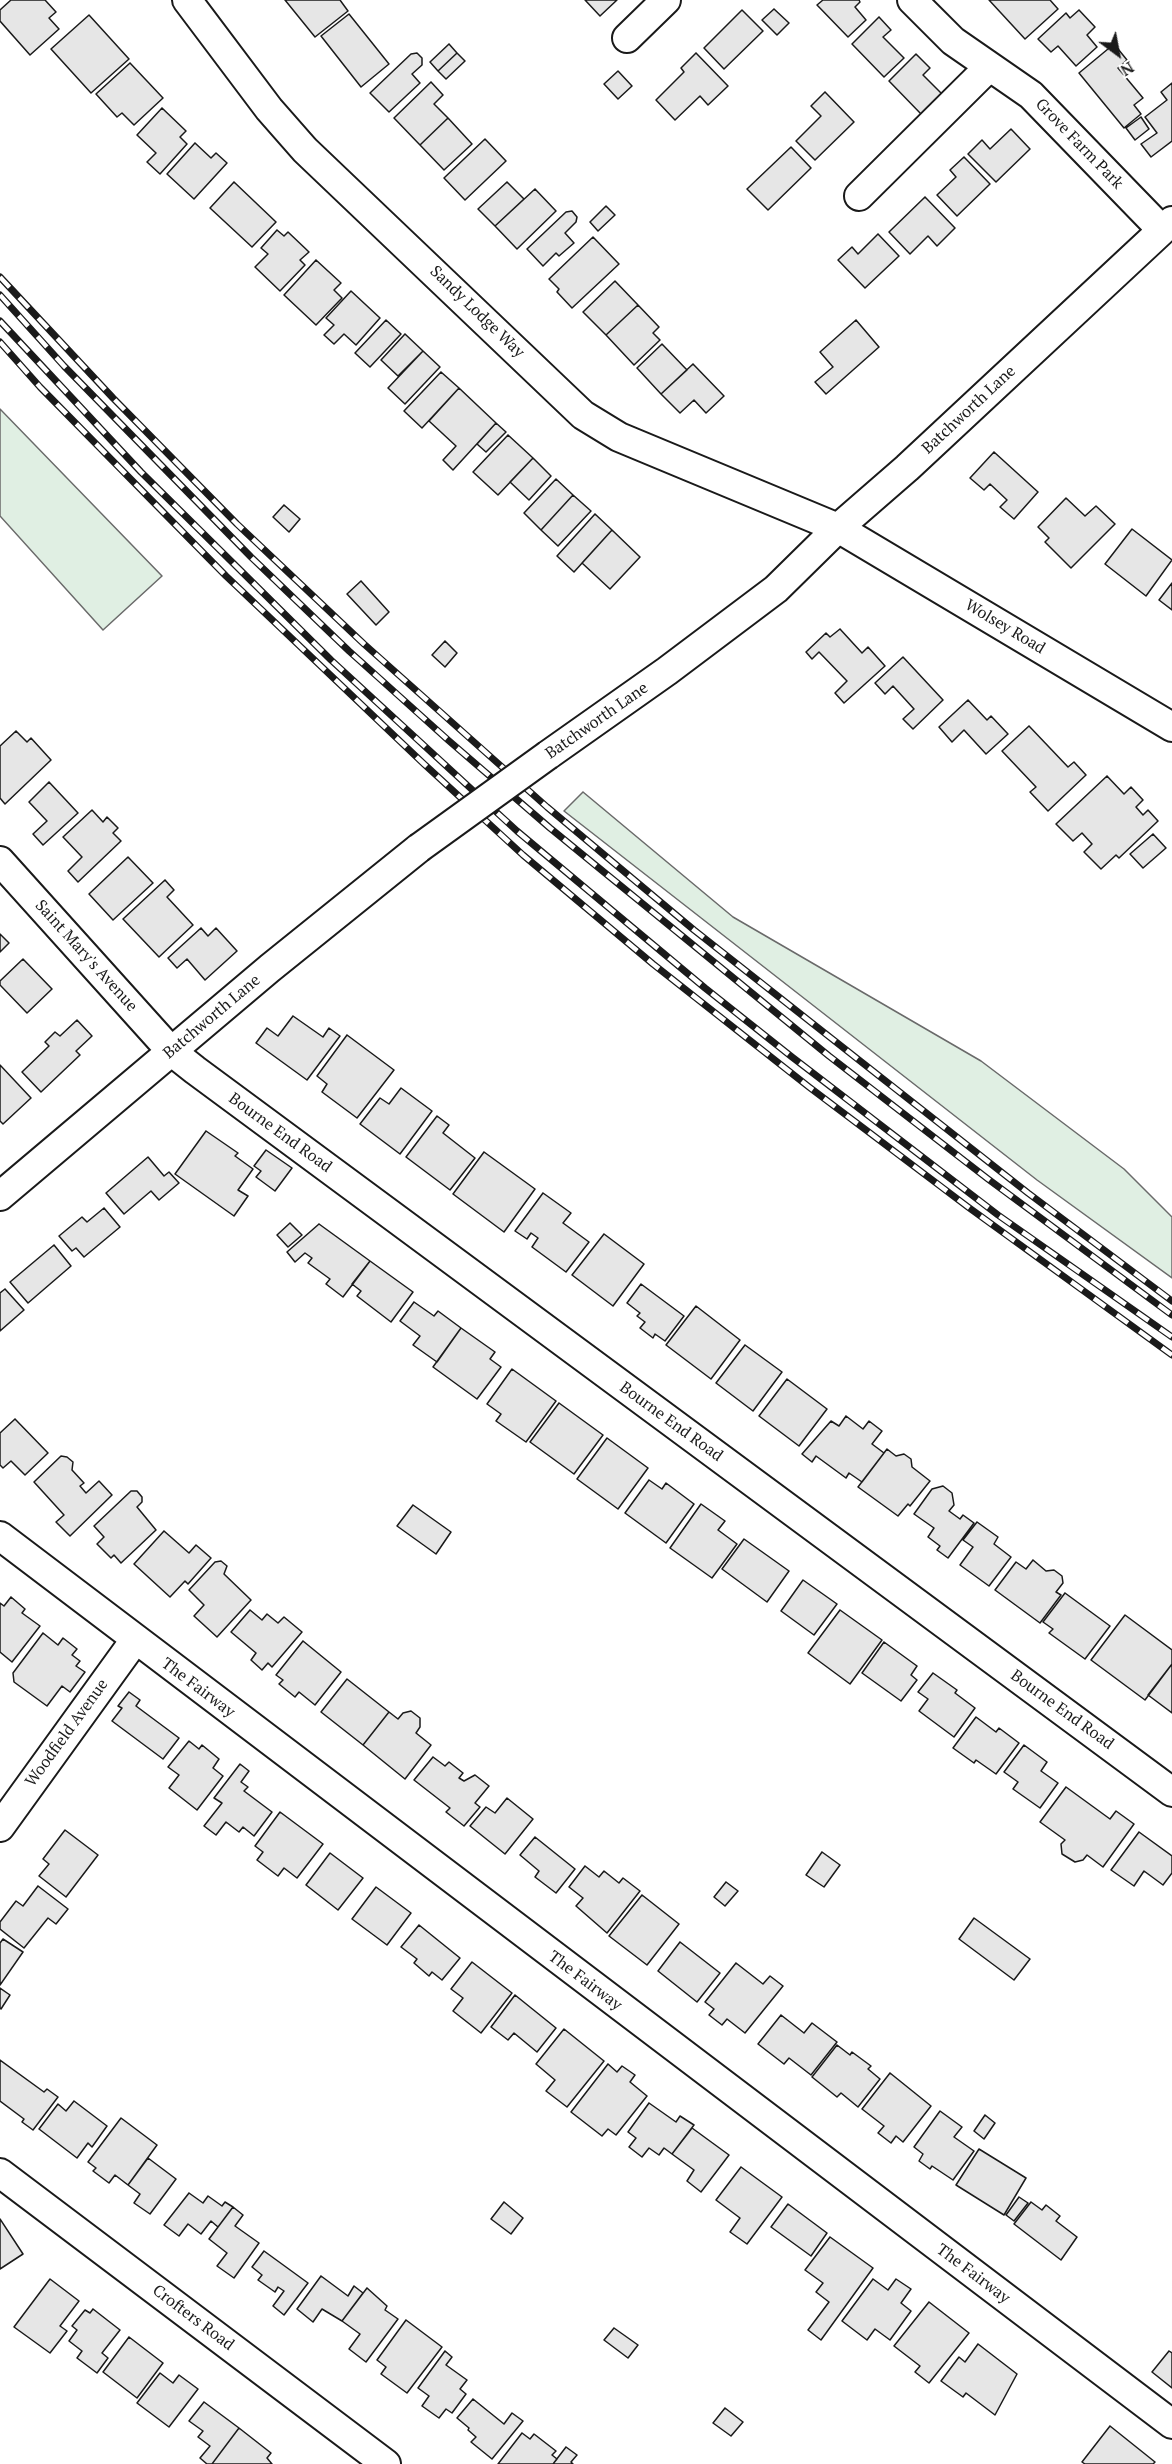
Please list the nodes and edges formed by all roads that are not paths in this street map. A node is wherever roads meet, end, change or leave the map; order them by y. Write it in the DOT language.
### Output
graph roads {
  1 [pos="187,0"];
  2 [pos="666,0"];
  3 [pos="912,0"];
  4 [pos="627,38"];
  5 [pos="989,67"];
  6 [pos="859,196"];
  7 [pos="1167,225"];
  8 [pos="838,528"];
  9 [pos="1172,726"];
  10 [pos="0,861"];
  11 [pos="171,1051"];
  12 [pos="0,1196"];
  13 [pos="0,1536"];
  14 [pos="135,1640"];
  15 [pos="1172,1792"];
  16 [pos="0,1827"];
  17 [pos="0,2173"];
  18 [pos="1172,2424"];
  19 [pos="386,2464"];
  1 -- 8 [label="street, Sandy Lodge Way"];
  2 -- 4 [label="street"];
  3 -- 5 [label="street, Grove Farm Park"];
  5 -- 6 [label="street"];
  5 -- 7 [label="street, Grove Farm Park"];
  7 -- 8 [label="street, Batchworth Lane"];
  8 -- 9 [label="street, Wolsey Road"];
  8 -- 11 [label="street, Batchworth Lane, bridge"];
  10 -- 11 [label="street, Saint Mary's Avenue"];
  11 -- 12 [label="street, Batchworth Lane"];
  11 -- 15 [label="street, Bourne End Road"];
  13 -- 14 [label="street, The Fairway"];
  14 -- 16 [label="street, Woodfield Avenue"];
  14 -- 18 [label="street, The Fairway"];
  17 -- 19 [label="street, Crofters Road"];
}
